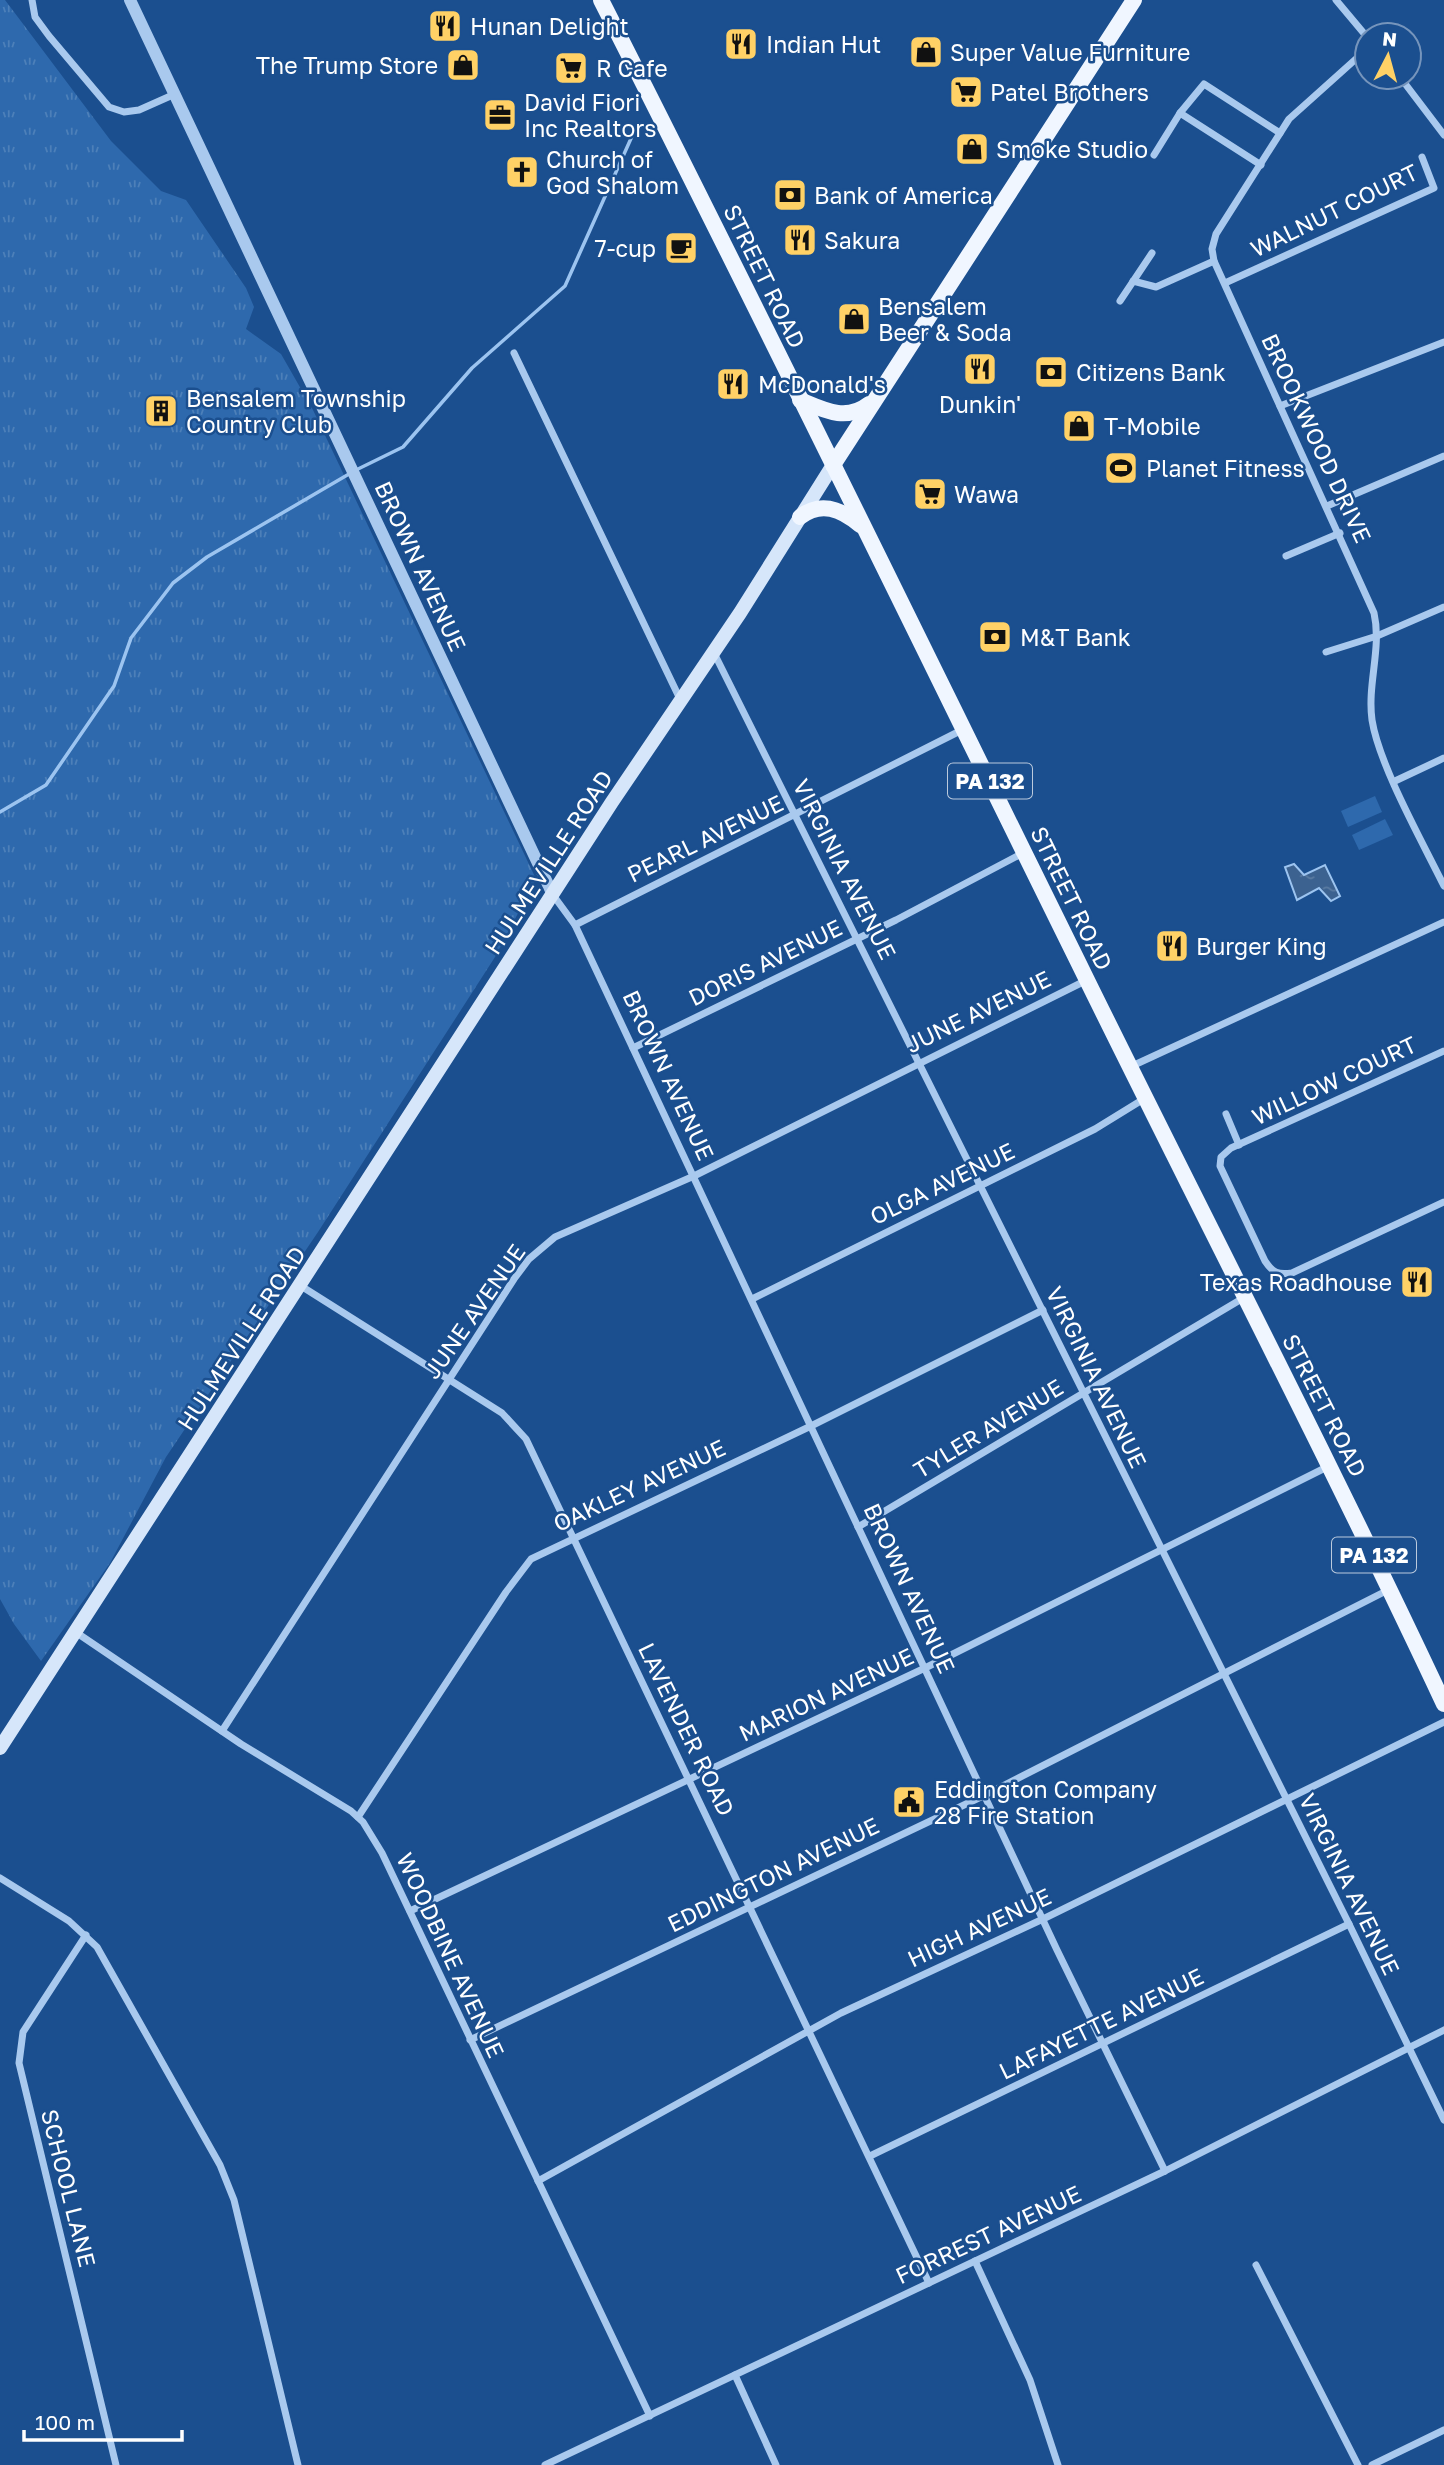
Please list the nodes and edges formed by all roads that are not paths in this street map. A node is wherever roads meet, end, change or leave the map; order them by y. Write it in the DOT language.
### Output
graph roads {
  1 [pos="32,0"];
  2 [pos="130,0"];
  3 [pos="601,0"];
  4 [pos="1336,0"];
  5 [pos="1129,2"];
  6 [pos="1354,21"];
  7 [pos="1353,61"];
  8 [pos="1411,91"];
  9 [pos="174,94"];
  10 [pos="1180,113"];
  11 [pos="1280,133"];
  12 [pos="1444,135"];
  13 [pos="1154,155"];
  14 [pos="1422,157"];
  15 [pos="1261,165"];
  16 [pos="1152,253"];
  17 [pos="1214,261"];
  18 [pos="1133,281"];
  19 [pos="1225,283"];
  20 [pos="1120,301"];
  21 [pos="1444,342"];
  22 [pos="514,353"];
  23 [pos="800,400"];
  24 [pos="874,400"];
  25 [pos="1280,406"];
  26 [pos="1444,456"];
  27 [pos="833,464"];
  28 [pos="1327,506"];
  29 [pos="800,517"];
  30 [pos="864,528"];
  31 [pos="1340,533"];
  32 [pos="1286,556"];
  33 [pos="1441,608"];
  34 [pos="1377,636"];
  35 [pos="713,651"];
  36 [pos="1326,652"];
  37 [pos="681,700"];
  38 [pos="964,729"];
  39 [pos="1444,758"];
  40 [pos="1395,781"];
  41 [pos="795,815"];
  42 [pos="1025,852"];
  43 [pos="1444,886"];
  44 [pos="553,895"];
  45 [pos="1444,922"];
  46 [pos="575,925"];
  47 [pos="858,938"];
  48 [pos="1087,979"];
  49 [pos="633,1048"];
  50 [pos="1444,1051"];
  51 [pos="919,1061"];
  52 [pos="1132,1066"];
  53 [pos="1147,1097"];
  54 [pos="1226,1114"];
  55 [pos="1239,1145"];
  56 [pos="694,1176"];
  57 [pos="981,1185"];
  58 [pos="1444,1202"];
  59 [pos="301,1286"];
  60 [pos="1245,1297"];
  61 [pos="752,1299"];
  62 [pos="1043,1310"];
  63 [pos="450,1379"];
  64 [pos="1083,1392"];
  65 [pos="811,1426"];
  66 [pos="1330,1465"];
  67 [pos="858,1527"];
  68 [pos="574,1537"];
  69 [pos="1163,1551"];
  70 [pos="1390,1589"];
  71 [pos="76,1633"];
  72 [pos="925,1668"];
  73 [pos="1223,1672"];
  74 [pos="1444,1704"];
  75 [pos="1444,1722"];
  76 [pos="222,1731"];
  77 [pos="0,1748"];
  78 [pos="690,1780"];
  79 [pos="985,1795"];
  80 [pos="1286,1799"];
  81 [pos="358,1817"];
  82 [pos="0,1878"];
  83 [pos="750,1906"];
  84 [pos="410,1912"];
  85 [pos="1043,1919"];
  86 [pos="1349,1924"];
  87 [pos="86,1935"];
  88 [pos="1444,2030"];
  89 [pos="809,2031"];
  90 [pos="470,2039"];
  91 [pos="1104,2043"];
  92 [pos="1408,2048"];
  93 [pos="1444,2120"];
  94 [pos="870,2156"];
  95 [pos="1165,2171"];
  96 [pos="538,2181"];
  97 [pos="975,2261"];
  98 [pos="1256,2265"];
  99 [pos="929,2283"];
  100 [pos="736,2375"];
  101 [pos="650,2416"];
  102 [pos="1444,2430"];
  103 [pos="116,2465"];
  104 [pos="298,2465"];
  105 [pos="545,2465"];
  106 [pos="776,2465"];
  107 [pos="1058,2465"];
  108 [pos="1358,2465"];
  109 [pos="1372,2465"];
  1 -- 9 [label="street"];
  2 -- 9 [label="street, BROWN AVENUE"];
  3 -- 23 [label="main road, STREET ROAD / PA 132"];
  4 -- 6 [label="street"];
  5 -- 24 [label="main road, HULMEVILLE ROAD"];
  7 -- 11 [label="street"];
  8 -- 12 [label="street"];
  9 -- 44 [label="street, BROWN AVENUE"];
  10 -- 11 [label="street"];
  10 -- 13 [label="street"];
  10 -- 15 [label="street"];
  11 -- 15 [label="street"];
  14 -- 19 [label="street, WALNUT COURT"];
  15 -- 17 [label="street"];
  16 -- 18 [label="street"];
  17 -- 18 [label="street"];
  17 -- 19 [label="street, BROOKWOOD DRIVE"];
  18 -- 20 [label="street"];
  19 -- 25 [label="street, BROOKWOOD DRIVE"];
  21 -- 25 [label="street"];
  22 -- 37 [label="street"];
  23 -- 24 [label="main road"];
  23 -- 27 [label="main road, STREET ROAD / PA 132"];
  24 -- 27 [label="main road, HULMEVILLE ROAD"];
  25 -- 28 [label="street, BROOKWOOD DRIVE"];
  26 -- 28 [label="street"];
  27 -- 29 [label="main road, HULMEVILLE ROAD"];
  27 -- 30 [label="main road, STREET ROAD / PA 132"];
  28 -- 31 [label="street, BROOKWOOD DRIVE"];
  29 -- 30 [label="main road"];
  29 -- 35 [label="main road, HULMEVILLE ROAD"];
  30 -- 38 [label="main road, STREET ROAD / PA 132"];
  31 -- 32 [label="street"];
  31 -- 34 [label="street, BROOKWOOD DRIVE"];
  33 -- 34 [label="street"];
  34 -- 36 [label="street"];
  34 -- 40 [label="street, BROOKWOOD DRIVE"];
  35 -- 37 [label="main road, HULMEVILLE ROAD"];
  35 -- 41 [label="street, VIRGINIA AVENUE"];
  37 -- 44 [label="main road, HULMEVILLE ROAD"];
  38 -- 41 [label="street, PEARL AVENUE"];
  38 -- 42 [label="main road, STREET ROAD / PA 132"];
  39 -- 40 [label="street"];
  40 -- 43 [label="street, BROOKWOOD DRIVE"];
  41 -- 46 [label="street, PEARL AVENUE"];
  41 -- 47 [label="street, VIRGINIA AVENUE"];
  42 -- 47 [label="street, DORIS AVENUE"];
  42 -- 48 [label="main road, STREET ROAD / PA 132"];
  44 -- 46 [label="street, BROWN AVENUE"];
  44 -- 59 [label="main road, HULMEVILLE ROAD"];
  45 -- 52 [label="street"];
  46 -- 49 [label="street, BROWN AVENUE"];
  47 -- 49 [label="street, DORIS AVENUE"];
  47 -- 51 [label="street, VIRGINIA AVENUE"];
  48 -- 51 [label="street, JUNE AVENUE"];
  48 -- 52 [label="main road, STREET ROAD / PA 132"];
  49 -- 56 [label="street, BROWN AVENUE"];
  50 -- 55 [label="street, WILLOW COURT"];
  51 -- 56 [label="street, JUNE AVENUE"];
  51 -- 57 [label="street, VIRGINIA AVENUE"];
  52 -- 53 [label="main road, STREET ROAD / PA 132"];
  53 -- 57 [label="street, OLGA AVENUE"];
  53 -- 60 [label="main road, STREET ROAD / PA 132"];
  54 -- 55 [label="street"];
  55 -- 58 [label="street"];
  56 -- 61 [label="street, BROWN AVENUE"];
  56 -- 63 [label="street, JUNE AVENUE"];
  57 -- 61 [label="street, OLGA AVENUE"];
  57 -- 62 [label="street, VIRGINIA AVENUE"];
  59 -- 63 [label="street, LAVENDER ROAD"];
  59 -- 71 [label="main road, HULMEVILLE ROAD"];
  60 -- 64 [label="street, TYLER AVENUE"];
  60 -- 66 [label="main road, STREET ROAD / PA 132"];
  61 -- 65 [label="street, BROWN AVENUE"];
  62 -- 64 [label="street, VIRGINIA AVENUE"];
  62 -- 65 [label="street, OAKLEY AVENUE"];
  63 -- 68 [label="street, LAVENDER ROAD"];
  63 -- 76 [label="street, JUNE AVENUE"];
  64 -- 67 [label="street, TYLER AVENUE"];
  64 -- 69 [label="street, VIRGINIA AVENUE"];
  65 -- 67 [label="street, BROWN AVENUE"];
  65 -- 68 [label="street, OAKLEY AVENUE"];
  66 -- 69 [label="street, MARION AVENUE"];
  66 -- 70 [label="main road, STREET ROAD / PA 132"];
  67 -- 72 [label="street, BROWN AVENUE"];
  68 -- 78 [label="street, LAVENDER ROAD"];
  68 -- 81 [label="street, OAKLEY AVENUE"];
  69 -- 72 [label="street, MARION AVENUE"];
  69 -- 73 [label="street, VIRGINIA AVENUE"];
  70 -- 73 [label="street, EDDINGTON AVENUE"];
  70 -- 74 [label="main road, STREET ROAD / PA 132"];
  71 -- 76 [label="street, WOODBINE AVENUE"];
  71 -- 77 [label="main road, HULMEVILLE ROAD"];
  72 -- 78 [label="street, MARION AVENUE"];
  72 -- 79 [label="street, BROWN AVENUE"];
  73 -- 79 [label="street, EDDINGTON AVENUE"];
  73 -- 80 [label="street, VIRGINIA AVENUE"];
  75 -- 80 [label="street, HIGH AVENUE"];
  76 -- 81 [label="street, WOODBINE AVENUE"];
  78 -- 83 [label="street, LAVENDER ROAD"];
  78 -- 84 [label="street, MARION AVENUE"];
  79 -- 83 [label="street, EDDINGTON AVENUE"];
  79 -- 85 [label="street, BROWN AVENUE"];
  80 -- 85 [label="street, HIGH AVENUE"];
  80 -- 86 [label="street, VIRGINIA AVENUE"];
  81 -- 84 [label="street, WOODBINE AVENUE"];
  82 -- 87 [label="street"];
  83 -- 89 [label="street, LAVENDER ROAD"];
  83 -- 90 [label="street, EDDINGTON AVENUE"];
  84 -- 90 [label="street, WOODBINE AVENUE"];
  85 -- 89 [label="street, HIGH AVENUE"];
  85 -- 91 [label="street, BROWN AVENUE"];
  86 -- 91 [label="street, LAFAYETTE AVENUE"];
  86 -- 92 [label="street, VIRGINIA AVENUE"];
  87 -- 103 [label="street, SCHOOL LANE"];
  87 -- 104 [label="street"];
  88 -- 92 [label="street, FORREST AVENUE"];
  89 -- 94 [label="street, LAVENDER ROAD"];
  89 -- 96 [label="street, HIGH AVENUE"];
  90 -- 96 [label="street, WOODBINE AVENUE"];
  91 -- 94 [label="street, LAFAYETTE AVENUE"];
  91 -- 95 [label="street, BROWN AVENUE"];
  92 -- 93 [label="street, VIRGINIA AVENUE"];
  92 -- 95 [label="street, FORREST AVENUE"];
  94 -- 99 [label="street, LAVENDER ROAD"];
  95 -- 97 [label="street, FORREST AVENUE"];
  96 -- 101 [label="street, WOODBINE AVENUE"];
  97 -- 99 [label="street, FORREST AVENUE"];
  97 -- 107 [label="street"];
  98 -- 108 [label="street"];
  99 -- 100 [label="street, FORREST AVENUE"];
  100 -- 101 [label="street, FORREST AVENUE"];
  100 -- 106 [label="street"];
  101 -- 105 [label="street, FORREST AVENUE"];
  102 -- 109 [label="street"];
}
